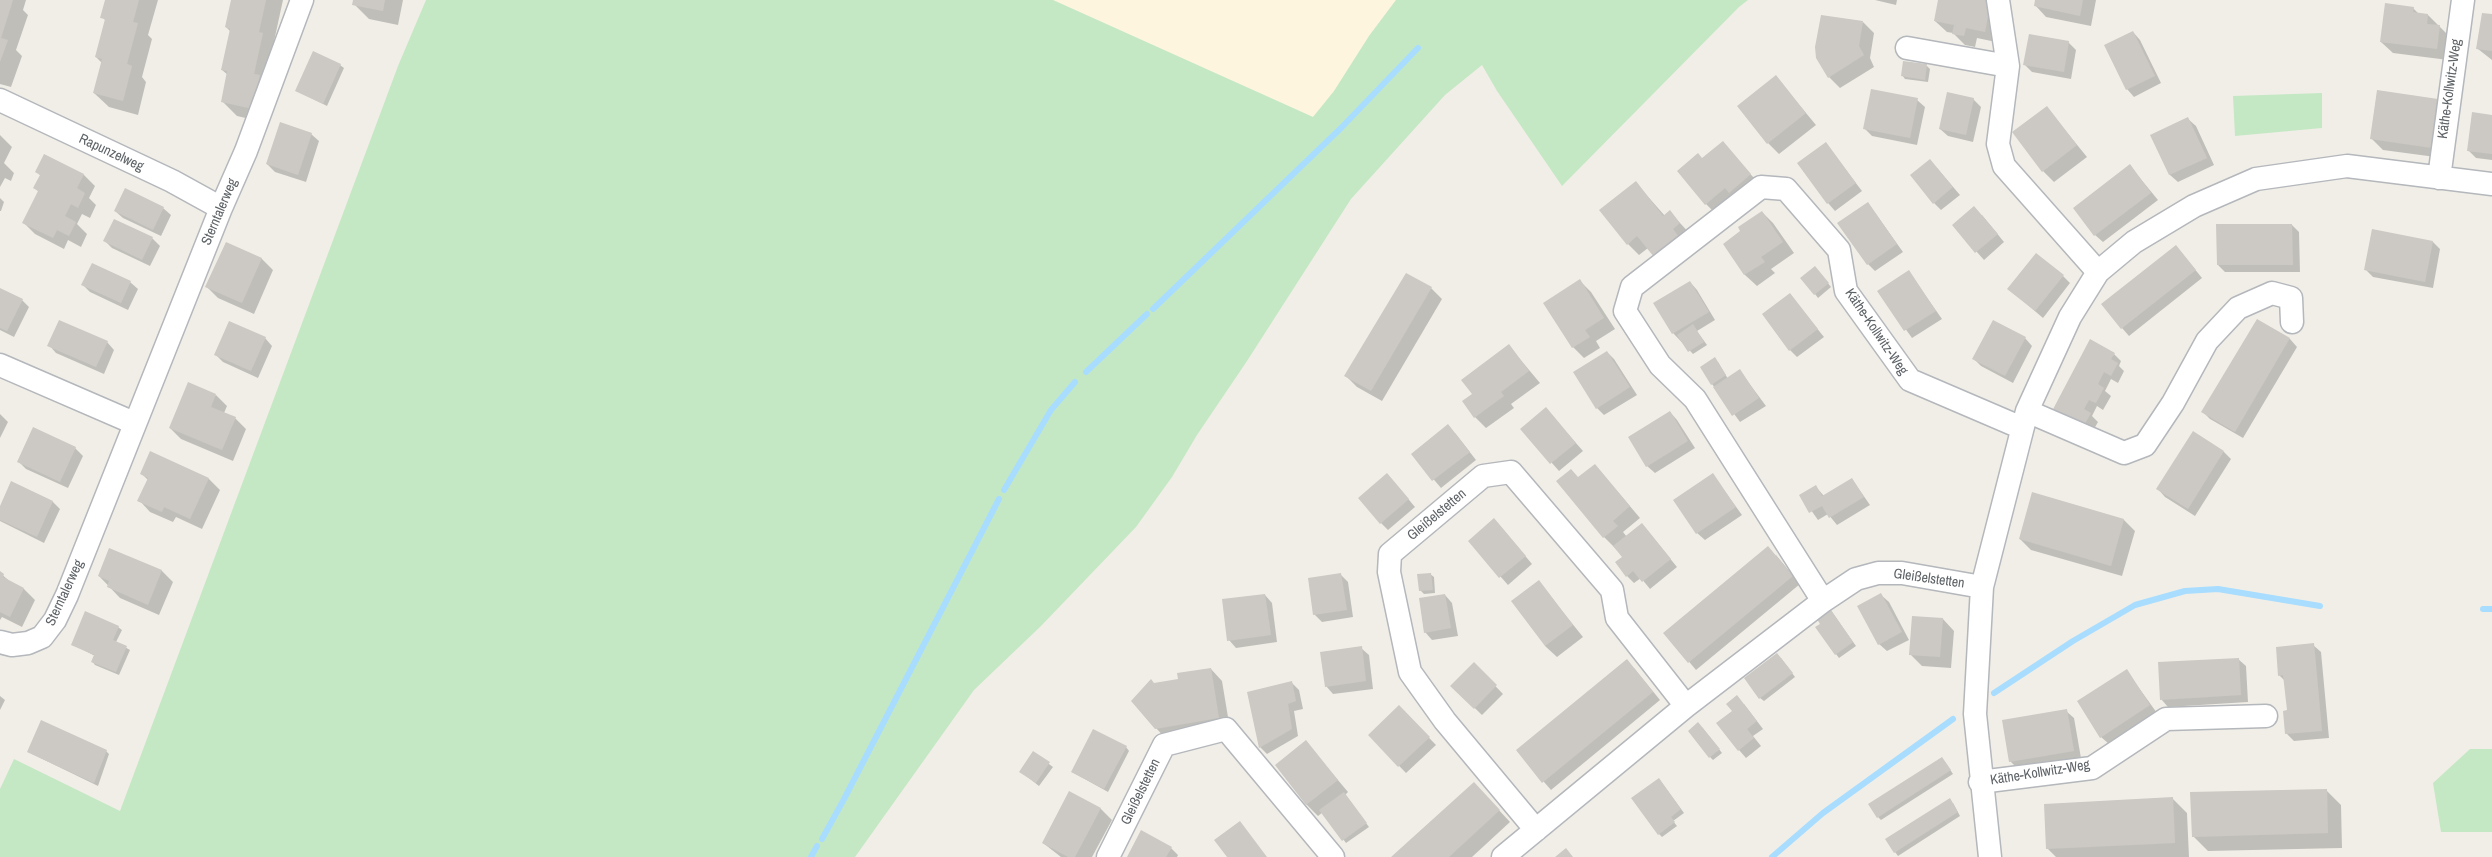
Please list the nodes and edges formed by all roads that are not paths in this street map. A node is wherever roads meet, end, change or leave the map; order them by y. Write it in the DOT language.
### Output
graph roads {
  1 [pos="302,0"];
  2 [pos="1998,0"];
  3 [pos="2463,0"];
  4 [pos="1907,48"];
  5 [pos="2008,66"];
  6 [pos="0,100"];
  7 [pos="2439,178"];
  8 [pos="2492,184"];
  9 [pos="221,208"];
  10 [pos="2098,272"];
  11 [pos="2292,322"];
  12 [pos="0,365"];
  13 [pos="2025,419"];
  14 [pos="134,422"];
  15 [pos="1982,587"];
  16 [pos="1823,601"];
  17 [pos="0,642"];
  18 [pos="1686,706"];
  19 [pos="2266,716"];
  20 [pos="1980,782"];
  21 [pos="1536,830"];
  22 [pos="1108,857"];
  23 [pos="1333,857"];
  24 [pos="1503,857"];
  25 [pos="1990,857"];
  1 -- 9 [label="street, Sterntalerweg"];
  2 -- 5 [label="street"];
  3 -- 7 [label="street, Käthe-Kollwitz-Weg"];
  4 -- 5 [label="street"];
  5 -- 10 [label="street"];
  6 -- 9 [label="street, Rapunzelweg"];
  7 -- 8 [label="street, Käthe-Kollwitz-Weg"];
  7 -- 10 [label="street, Käthe-Kollwitz-Weg"];
  9 -- 14 [label="street, Sterntalerweg"];
  10 -- 13 [label="street, Käthe-Kollwitz-Weg"];
  11 -- 13 [label="street, Käthe-Kollwitz-Weg"];
  12 -- 14 [label="street"];
  13 -- 15 [label="street, Käthe-Kollwitz-Weg"];
  13 -- 16 [label="street, Käthe-Kollwitz-Weg"];
  14 -- 17 [label="street, Sterntalerweg"];
  15 -- 16 [label="street, Gleißelstetten"];
  15 -- 20 [label="street, Käthe-Kollwitz-Weg"];
  16 -- 18 [label="street, Gleißelstetten"];
  18 -- 21 [label="street, Gleißelstetten"];
  18 -- 21 [label="street, Gleißelstetten"];
  19 -- 20 [label="street, Käthe-Kollwitz-Weg"];
  20 -- 25 [label="street, Käthe-Kollwitz-Weg"];
  21 -- 24 [label="street, Gleißelstetten"];
  22 -- 23 [label="street, Gleißelstetten"];
}
